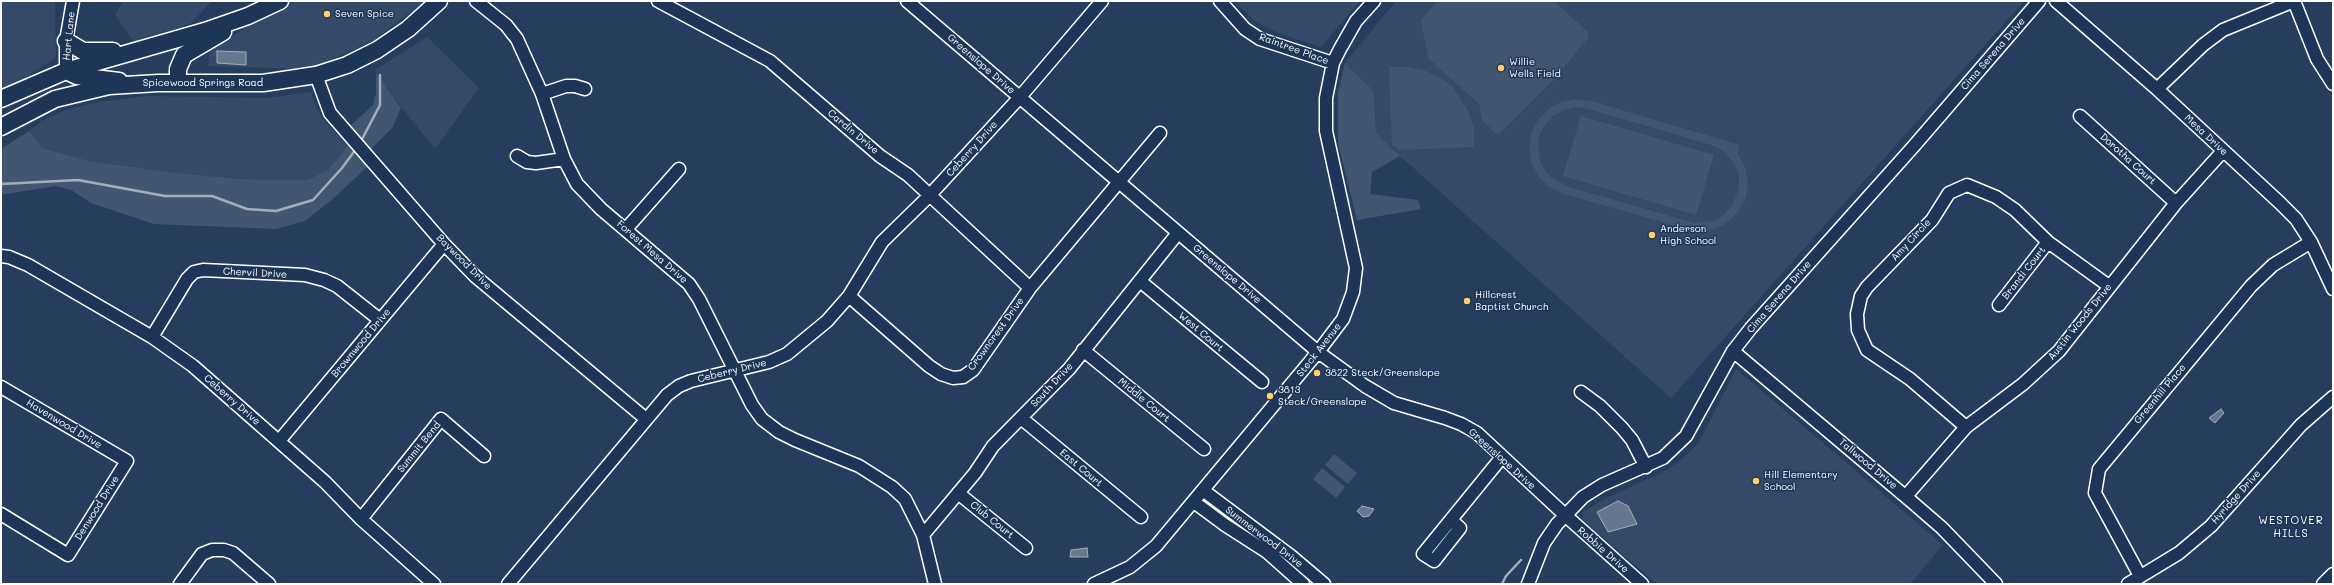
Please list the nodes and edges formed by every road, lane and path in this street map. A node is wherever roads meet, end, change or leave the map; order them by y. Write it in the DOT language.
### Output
graph roads {
  1 [pos="73,1"];
  2 [pos="280,1"];
  3 [pos="439,1"];
  4 [pos="476,1"];
  5 [pos="658,1"];
  6 [pos="908,1"];
  7 [pos="1102,1"];
  8 [pos="1220,1"];
  9 [pos="1374,1"];
  10 [pos="2038,1"];
  11 [pos="2056,1"];
  12 [pos="2294,1"];
  13 [pos="248,16"];
  14 [pos="66,40"];
  15 [pos="138,50"];
  16 [pos="1333,63"];
  17 [pos="66,71"];
  18 [pos="316,75"];
  19 [pos="178,83"];
  20 [pos="130,84"];
  21 [pos="2333,84"];
  22 [pos="585,89"];
  23 [pos="2157,89"];
  24 [pos="542,94"];
  25 [pos="1020,97"];
  26 [pos="1,99"];
  27 [pos="44,104"];
  28 [pos="2080,116"];
  29 [pos="1,127"];
  30 [pos="1160,133"];
  31 [pos="2223,151"];
  32 [pos="517,156"];
  33 [pos="564,159"];
  34 [pos="679,169"];
  35 [pos="1119,181"];
  36 [pos="929,196"];
  37 [pos="2176,202"];
  38 [pos="626,229"];
  39 [pos="1178,234"];
  40 [pos="2048,242"];
  41 [pos="2311,242"];
  42 [pos="444,244"];
  43 [pos="1,256"];
  44 [pos="1140,281"];
  45 [pos="2109,286"];
  46 [pos="1030,288"];
  47 [pos="2333,288"];
  48 [pos="849,296"];
  49 [pos="1999,305"];
  50 [pos="380,320"];
  51 [pos="152,337"];
  52 [pos="1083,350"];
  53 [pos="1733,351"];
  54 [pos="1318,352"];
  55 [pos="734,371"];
  56 [pos="1262,382"];
  57 [pos="1,387"];
  58 [pos="1581,392"];
  59 [pos="2333,397"];
  60 [pos="1021,418"];
  61 [pos="646,419"];
  62 [pos="1966,426"];
  63 [pos="279,441"];
  64 [pos="1204,449"];
  65 [pos="484,456"];
  66 [pos="1502,457"];
  67 [pos="126,461"];
  68 [pos="1646,467"];
  69 [pos="1204,491"];
  70 [pos="958,493"];
  71 [pos="1906,496"];
  72 [pos="1194,502"];
  73 [pos="1,514"];
  74 [pos="1564,515"];
  75 [pos="1141,517"];
  76 [pos="361,519"];
  77 [pos="1451,520"];
  78 [pos="923,535"];
  79 [pos="1026,548"];
  80 [pos="2333,574"];
  81 [pos="2140,576"];
  82 [pos="180,584"];
  83 [pos="269,584"];
  84 [pos="434,584"];
  85 [pos="508,584"];
  86 [pos="935,584"];
  87 [pos="1094,584"];
  88 [pos="1303,584"];
  89 [pos="1324,584"];
  90 [pos="1528,584"];
  91 [pos="1642,584"];
  92 [pos="1996,584"];
  93 [pos="2128,584"];
  94 [pos="2323,584"];
  1 -- 14 [label="street, Hart Lane"];
  2 -- 13 [label="main road"];
  3 -- 18 [label="main road, Spicewood Springs Road"];
  4 -- 24 [label="street, Forest Mesa Drive"];
  5 -- 36 [label="street, Cardin Drive"];
  6 -- 25 [label="street, Greenslope Drive"];
  7 -- 25 [label="street, Ceberry Drive"];
  8 -- 16 [label="street, Raintree Place"];
  9 -- 16 [label="street, Steck Avenue"];
  10 -- 53 [label="street, Cima Serena Drive"];
  11 -- 23 [label="street, Mesa Drive"];
  12 -- 21 [label="street"];
  12 -- 23 [label="street"];
  13 -- 15 [label="main road"];
  13 -- 19 [label="main road"];
  14 -- 15 [label="main road"];
  14 -- 17 [label="street, Hart Lane"];
  15 -- 17 [label="main road"];
  16 -- 54 [label="street, Steck Avenue"];
  17 -- 20 [label="main road"];
  17 -- 26 [label="main road"];
  17 -- 27 [label="main road"];
  18 -- 19 [label="main road, Spicewood Springs Road"];
  18 -- 42 [label="street, Baywood Drive"];
  19 -- 20 [label="main road, Spicewood Springs Road"];
  20 -- 27 [label="main road, Spicewood Springs Road"];
  22 -- 24 [label="street"];
  23 -- 31 [label="street, Mesa Drive"];
  24 -- 33 [label="street, Forest Mesa Drive"];
  25 -- 35 [label="street, Greenslope Drive"];
  25 -- 36 [label="street, Ceberry Drive"];
  27 -- 29 [label="main road, Spicewood Springs Road"];
  28 -- 37 [label="street, Dorotha Court"];
  30 -- 35 [label="street, Crowncrest Drive"];
  31 -- 37 [label="street, Austin Woods Drive"];
  31 -- 41 [label="street, Mesa Drive"];
  32 -- 33 [label="street"];
  33 -- 38 [label="street, Forest Mesa Drive"];
  34 -- 38 [label="street"];
  35 -- 39 [label="street, Greenslope Drive"];
  35 -- 46 [label="street, Crowncrest Drive"];
  36 -- 46 [label="street, Cardin Drive"];
  36 -- 48 [label="street, Ceberry Drive"];
  37 -- 45 [label="street, Austin Woods Drive"];
  38 -- 55 [label="street, Forest Mesa Drive"];
  39 -- 44 [label="street, South Drive"];
  39 -- 54 [label="street, Greenslope Drive"];
  40 -- 45 [label="street, Amy Circle"];
  40 -- 49 [label="street, Brandi Court"];
  40 -- 62 [label="street, Amy Circle"];
  41 -- 47 [label="street, Mesa Drive"];
  41 -- 81 [label="street, Greenhill Place"];
  42 -- 50 [label="street, Brownwood Drive"];
  42 -- 61 [label="street, Baywood Drive"];
  43 -- 51 [label="street, Ceberry Drive"];
  44 -- 52 [label="street, South Drive"];
  44 -- 56 [label="street, West Court"];
  45 -- 62 [label="street, Austin Woods Drive"];
  46 -- 48 [label="street, Crowncrest Drive"];
  48 -- 55 [label="street, Ceberry Drive"];
  50 -- 51 [label="street, Chervil Drive"];
  50 -- 63 [label="street, Brownwood Drive"];
  51 -- 63 [label="street, Ceberry Drive"];
  52 -- 60 [label="street, South Drive"];
  52 -- 64 [label="street, Middle Court"];
  53 -- 68 [label="street, Cima Serena Drive"];
  53 -- 71 [label="street, Tallwood Drive"];
  54 -- 66 [label="street, Greenslope Drive"];
  54 -- 69 [label="street, Steck Avenue"];
  55 -- 61 [label="street, Ceberry Drive"];
  55 -- 78 [label="street, Forest Mesa Drive"];
  57 -- 67 [label="street, Havenwood Drive"];
  58 -- 68 [label="street"];
  59 -- 81 [label="street, Hyridge Drive"];
  60 -- 70 [label="street, South Drive"];
  60 -- 75 [label="street, East Court"];
  61 -- 85 [label="street, Ceberry Drive"];
  62 -- 71 [label="street, Austin Woods Drive"];
  63 -- 76 [label="street, Ceberry Drive"];
  65 -- 76 [label="street, Summit Bend"];
  66 -- 74 [label="street, Greenslope Drive"];
  66 -- 77 [label="street"];
  67 -- 73 [label="street, Denwood Drive"];
  68 -- 74 [label="street, Cima Serena Drive"];
  69 -- 72 [label="street, Steck Avenue"];
  69 -- 89 [label="street, Summerwood Drive"];
  70 -- 78 [label="street, South Drive"];
  70 -- 79 [label="street, Club Court"];
  71 -- 92 [label="street, Tallwood Drive"];
  72 -- 87 [label="street, Steck Avenue"];
  72 -- 88 [label="street, Summerwood Drive"];
  74 -- 90 [label="street, Cima Serena Drive"];
  74 -- 91 [label="street, Robbie Drive"];
  76 -- 84 [label="street, Ceberry Drive"];
  78 -- 86 [label="street, Forest Mesa Drive"];
  80 -- 94 [label="street"];
  81 -- 93 [label="street, Hyridge Drive"];
  82 -- 83 [label="street"];
}
